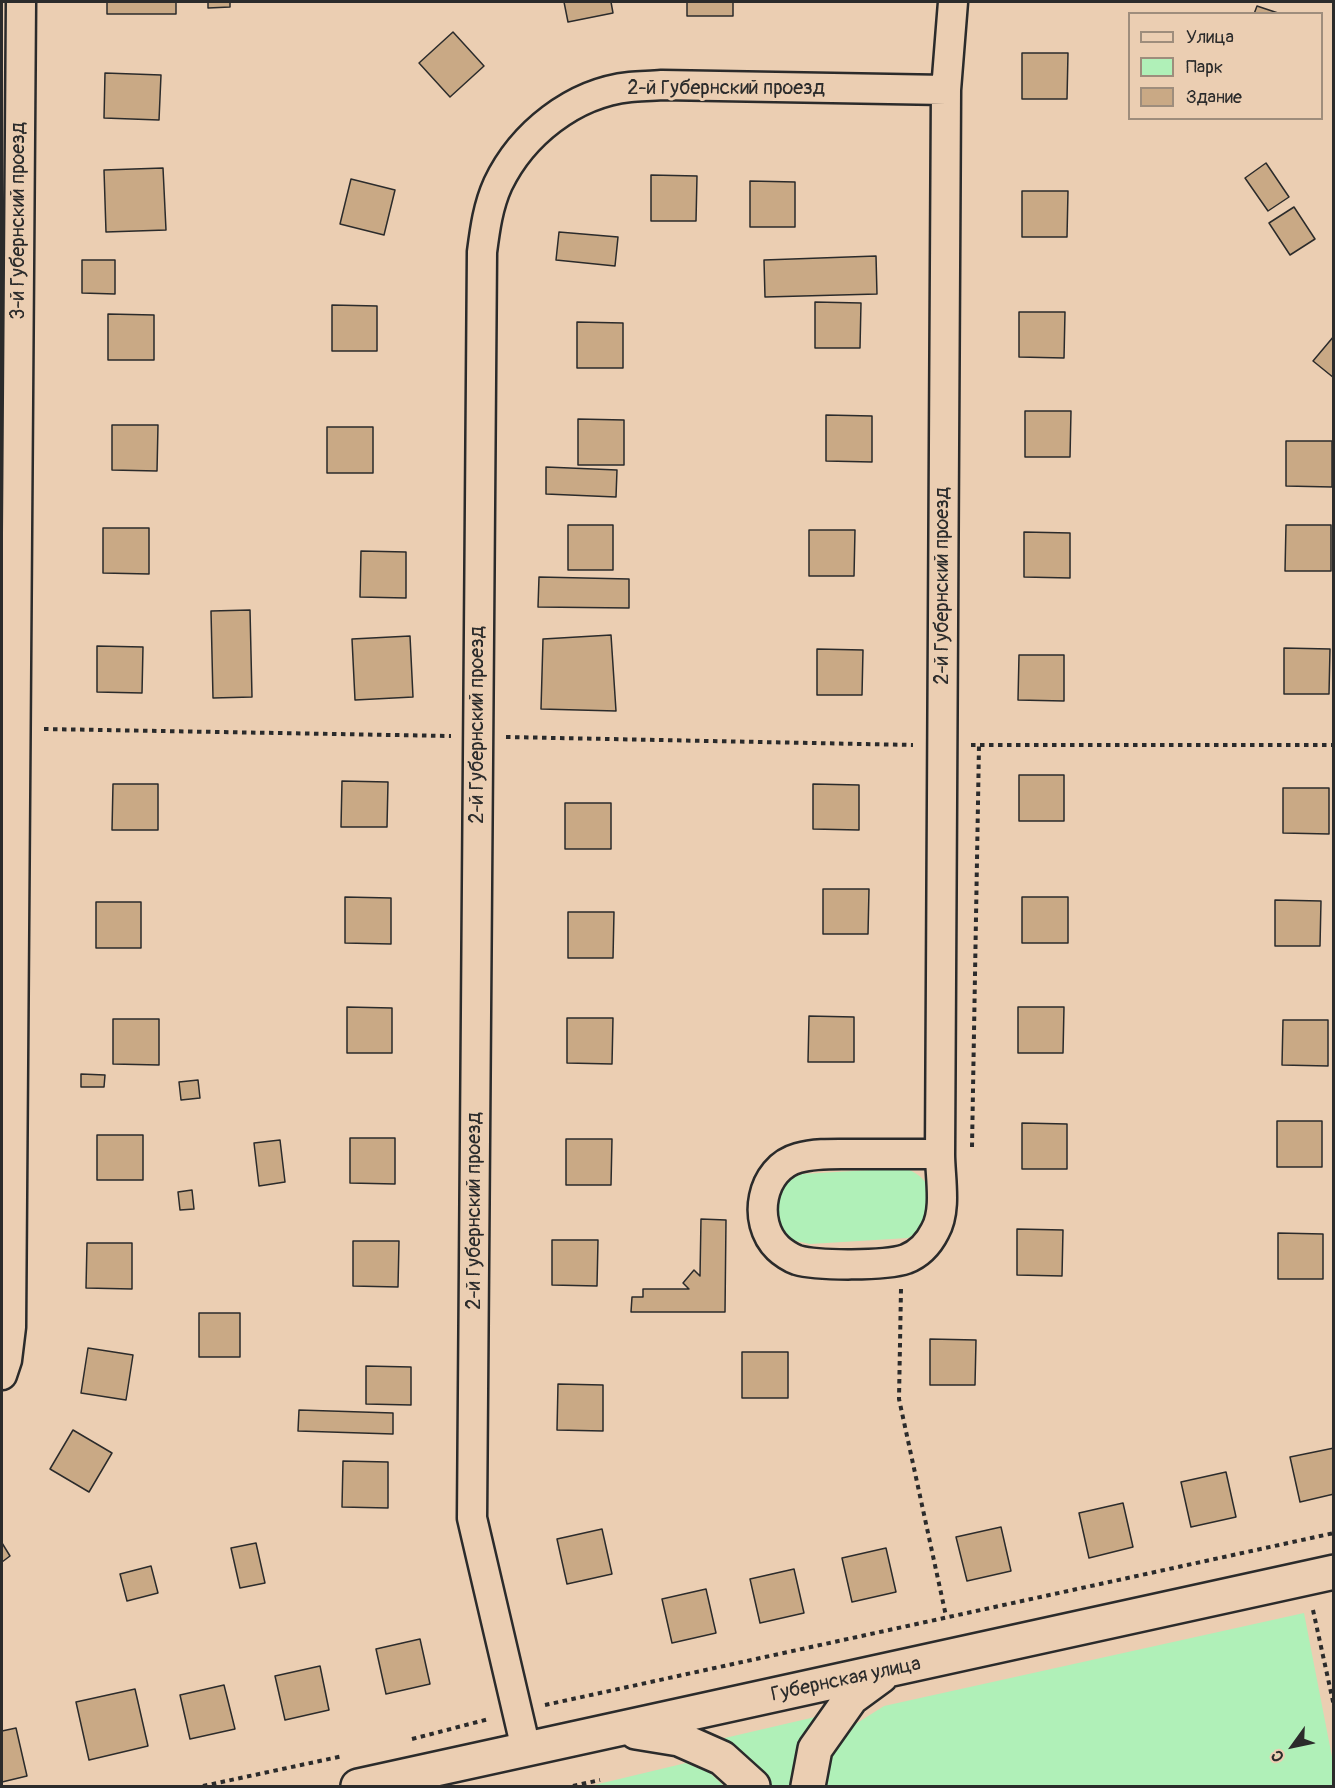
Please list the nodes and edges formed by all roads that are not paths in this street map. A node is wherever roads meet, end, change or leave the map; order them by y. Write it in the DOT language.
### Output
graph roads {
  1 [pos="21,2"];
  2 [pos="953,2"];
  3 [pos="946,90"];
  4 [pos="940,1154"];
  5 [pos="2,1375"];
  6 [pos="1334,1572"];
  7 [pos="890,1670"];
  8 [pos="613,1729"];
  9 [pos="526,1749"];
  10 [pos="358,1786"];
  11 [pos="753,1786"];
  12 [pos="808,1786"];
  1 -- 5 [label="street, 3-й Губернский проезд"];
  2 -- 3 [label="street, 2-й Губернский проезд"];
  3 -- 4 [label="street, 2-й Губернский проезд"];
  3 -- 9 [label="street, 2-й Губернский проезд"];
  4 -- 4 [label="street, 2-й Губернский проезд"];
  6 -- 7 [label="street, Губернская улица"];
  7 -- 8 [label="street, Губернская улица"];
  7 -- 12 [label="street"];
  8 -- 9 [label="street, Губернская улица"];
  8 -- 11 [label="street"];
  9 -- 10 [label="street, Губернская улица"];
}
